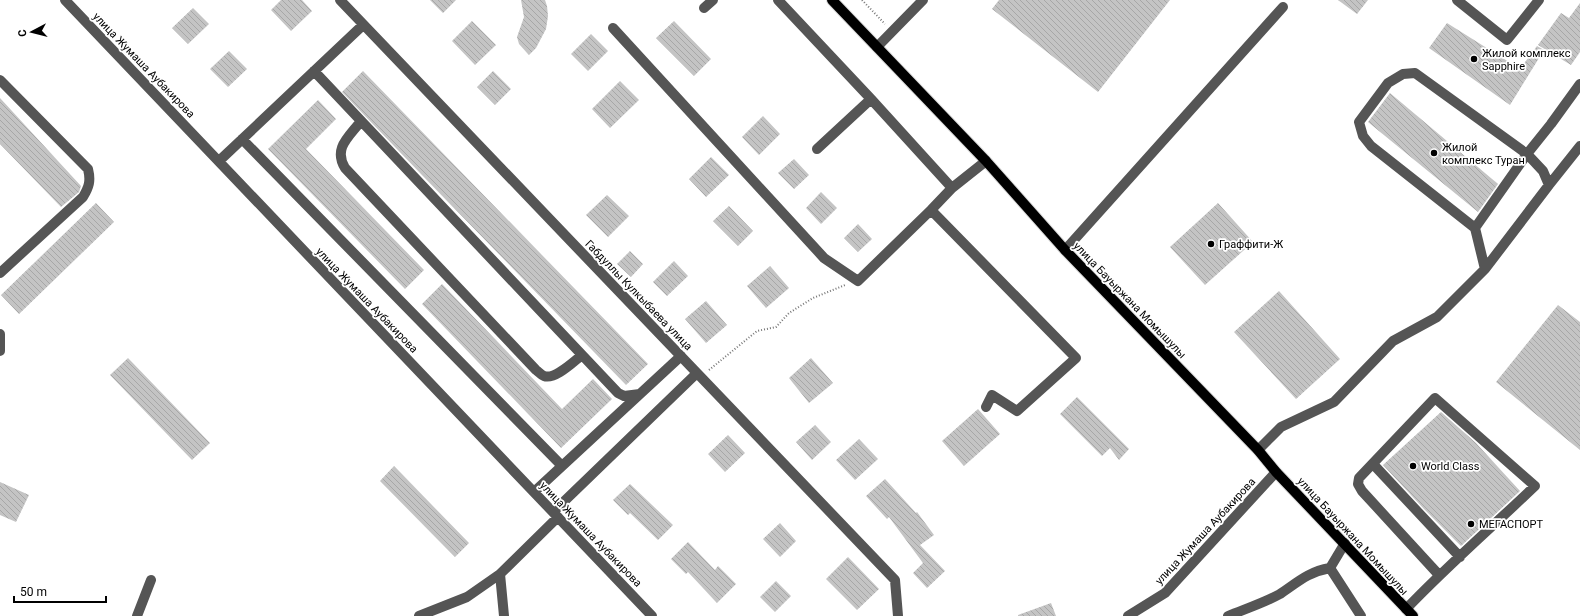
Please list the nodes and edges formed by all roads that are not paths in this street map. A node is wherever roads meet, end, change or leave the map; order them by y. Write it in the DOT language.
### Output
graph roads {
  1 [pos="65,0"];
  2 [pos="340,0"];
  3 [pos="713,0"];
  4 [pos="778,0"];
  5 [pos="832,0"];
  6 [pos="923,0"];
  7 [pos="1457,0"];
  8 [pos="1539,0"];
  9 [pos="1283,7"];
  10 [pos="704,8"];
  11 [pos="363,25"];
  12 [pos="613,28"];
  13 [pos="877,47"];
  14 [pos="314,71"];
  15 [pos="0,80"];
  16 [pos="1580,84"];
  17 [pos="871,99"];
  18 [pos="361,121"];
  19 [pos="242,140"];
  20 [pos="1580,146"];
  21 [pos="817,149"];
  22 [pos="1527,154"];
  23 [pos="219,161"];
  24 [pos="986,161"];
  25 [pos="1549,185"];
  26 [pos="952,188"];
  27 [pos="931,210"];
  28 [pos="1475,228"];
  29 [pos="1065,250"];
  30 [pos="1485,269"];
  31 [pos="0,273"];
  32 [pos="0,334"];
  33 [pos="0,351"];
  34 [pos="582,355"];
  35 [pos="681,356"];
  36 [pos="699,375"];
  37 [pos="640,394"];
  38 [pos="986,407"];
  39 [pos="1258,450"];
  40 [pos="1373,464"];
  41 [pos="562,466"];
  42 [pos="1276,472"];
  43 [pos="534,492"];
  44 [pos="555,515"];
  45 [pos="1345,543"];
  46 [pos="1460,557"];
  47 [pos="1330,568"];
  48 [pos="500,574"];
  49 [pos="1439,575"];
  50 [pos="151,580"];
  51 [pos="1409,612"];
  52 [pos="423,615"];
  53 [pos="137,616"];
  54 [pos="504,616"];
  55 [pos="652,616"];
  56 [pos="898,616"];
  57 [pos="1128,616"];
  58 [pos="1228,616"];
  59 [pos="1361,616"];
  1 -- 23 [label="street, улица Жумаша Аубакирова"];
  2 -- 11 [label="street, Габдуллы Кулкыбаева улица"];
  3 -- 10 [label="street"];
  4 -- 17 [label="street"];
  5 -- 13 [label="main road, улица Бауыржана Момышулы"];
  6 -- 13 [label="street"];
  7 -- 8 [label="street"];
  9 -- 29 [label="street"];
  11 -- 14 [label="street"];
  11 -- 35 [label="street, Габдуллы Кулкыбаева улица"];
  12 -- 27 [label="street"];
  13 -- 24 [label="main road, улица Бауыржана Момышулы"];
  14 -- 18 [label="street"];
  14 -- 19 [label="street"];
  15 -- 31 [label="street"];
  16 -- 22 [label="street"];
  17 -- 21 [label="street"];
  17 -- 26 [label="street"];
  18 -- 34 [label="street"];
  18 -- 34 [label="street"];
  19 -- 23 [label="street"];
  19 -- 41 [label="street"];
  20 -- 25 [label="street"];
  22 -- 25 [label="street"];
  22 -- 28 [label="street"];
  22 -- 28 [label="street"];
  23 -- 43 [label="street, улица Жумаша Аубакирова"];
  24 -- 26 [label="street"];
  24 -- 29 [label="main road, улица Бауыржана Момышулы"];
  25 -- 30 [label="street"];
  26 -- 27 [label="street"];
  27 -- 38 [label="street"];
  28 -- 30 [label="street"];
  29 -- 39 [label="main road, улица Бауыржана Момышулы"];
  30 -- 39 [label="street"];
  32 -- 33 [label="street"];
  34 -- 37 [label="street"];
  35 -- 36 [label="street, Габдуллы Кулкыбаева улица"];
  35 -- 37 [label="street"];
  36 -- 44 [label="street"];
  36 -- 56 [label="street, Габдуллы Кулкыбаева улица"];
  37 -- 41 [label="street"];
  39 -- 42 [label="main road, улица Бауыржана Момышулы"];
  40 -- 46 [label="street"];
  40 -- 46 [label="street"];
  40 -- 49 [label="street"];
  41 -- 43 [label="street"];
  42 -- 45 [label="main road, улица Бауыржана Момышулы"];
  42 -- 57 [label="street, улица Жумаша Аубакирова"];
  43 -- 44 [label="street, улица Жумаша Аубакирова"];
  44 -- 48 [label="street"];
  44 -- 55 [label="street, улица Жумаша Аубакирова"];
  45 -- 47 [label="street"];
  45 -- 51 [label="main road, улица Бауыржана Момышулы"];
  46 -- 49 [label="street"];
  47 -- 58 [label="street"];
  47 -- 59 [label="street"];
  48 -- 52 [label="street"];
  48 -- 54 [label="street"];
  49 -- 51 [label="street"];
  50 -- 53 [label="street"];
}
